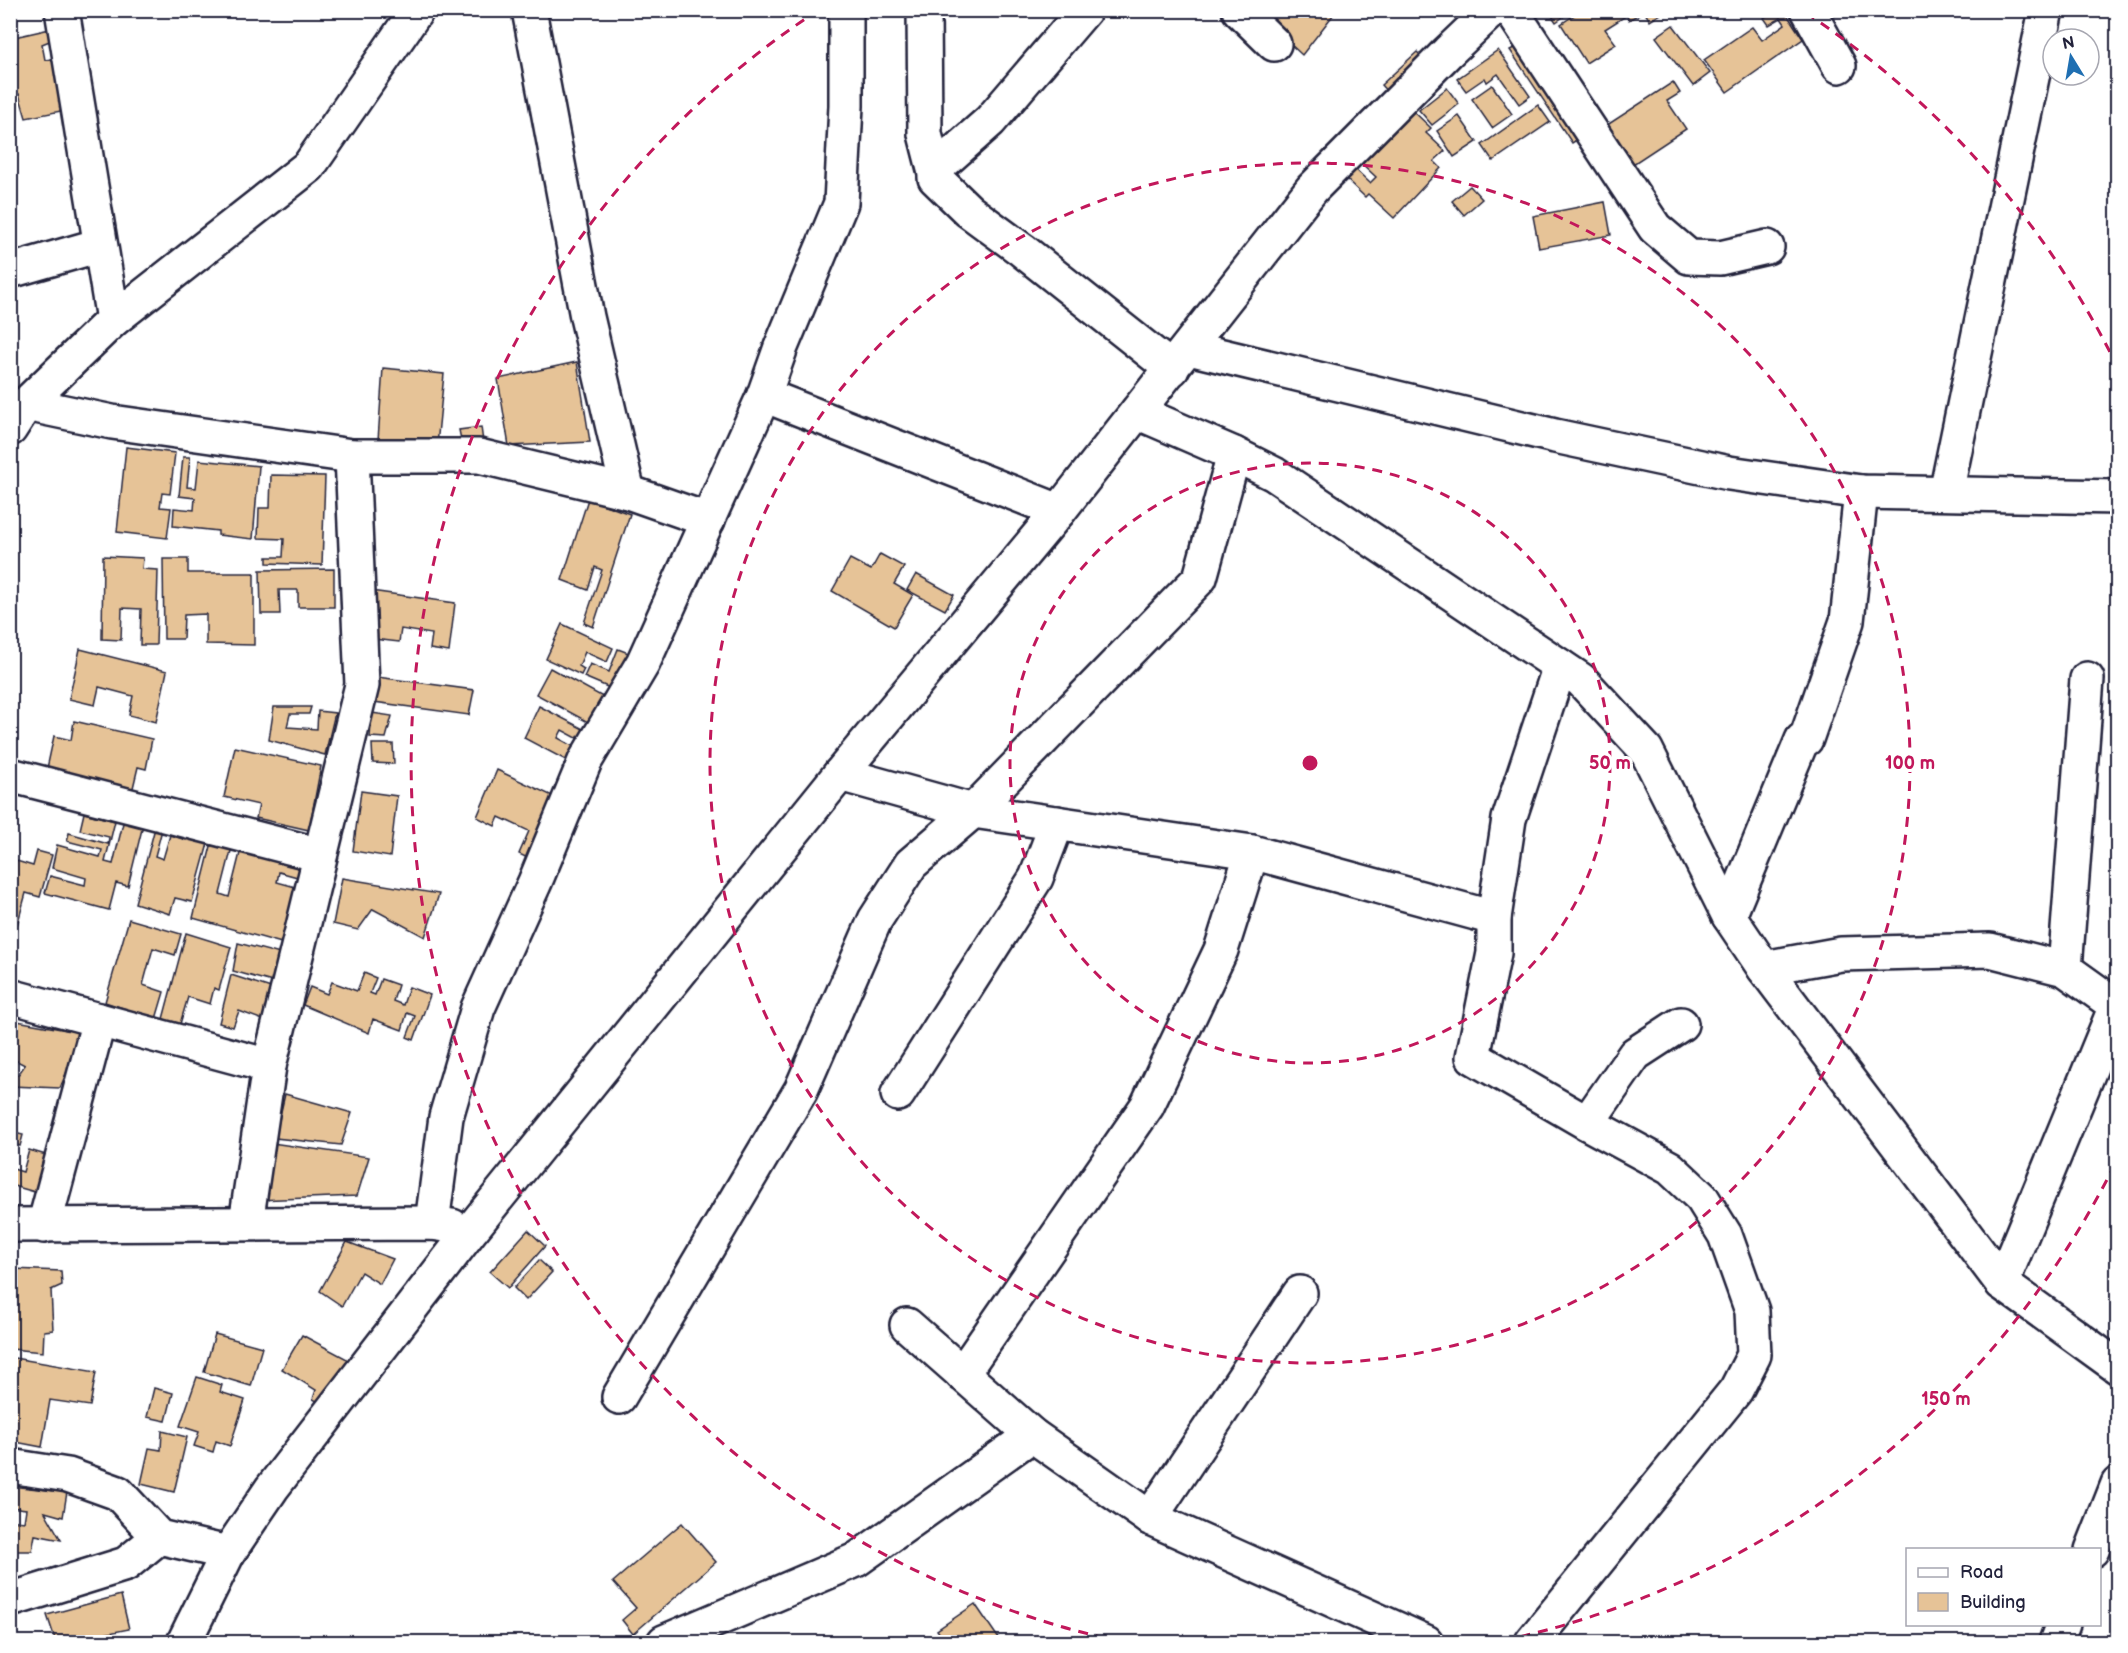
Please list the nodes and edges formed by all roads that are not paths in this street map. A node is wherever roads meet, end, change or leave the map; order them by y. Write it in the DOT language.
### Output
graph roads {
  1 [pos="62,10"];
  2 [pos="417,10"];
  3 [pos="529,10"];
  4 [pos="846,10"];
  5 [pos="924,10"];
  6 [pos="1085,10"];
  7 [pos="1239,10"];
  8 [pos="1462,10"];
  9 [pos="1492,10"];
  10 [pos="1511,10"];
  11 [pos="1808,10"];
  12 [pos="2046,10"];
  13 [pos="1274,44"];
  14 [pos="1448,52"];
  15 [pos="1839,66"];
  16 [pos="935,173"];
  17 [pos="100,245"];
  18 [pos="1767,247"];
  19 [pos="10,271"];
  20 [pos="113,320"];
  21 [pos="1180,358"];
  22 [pos="764,395"];
  23 [pos="1137,412"];
  24 [pos="18,416"];
  25 [pos="1234,454"];
  26 [pos="352,456"];
  27 [pos="628,492"];
  28 [pos="1861,492"];
  29 [pos="1946,493"];
  30 [pos="2118,497"];
  31 [pos="1059,511"];
  32 [pos="708,520"];
  33 [pos="1560,666"];
  34 [pos="2086,679"];
  35 [pos="840,774"];
  36 [pos="10,775"];
  37 [pos="973,811"];
  38 [pos="1057,823"];
  39 [pos="1252,852"];
  40 [pos="320,855"];
  41 [pos="1729,916"];
  42 [pos="1494,918"];
  43 [pos="1764,968"];
  44 [pos="2064,969"];
  45 [pos="10,996"];
  46 [pos="2117,1007"];
  47 [pos="99,1020"];
  48 [pos="1681,1024"];
  49 [pos="269,1066"];
  50 [pos="898,1094"];
  51 [pos="1587,1123"];
  52 [pos="246,1223"];
  53 [pos="432,1223"];
  54 [pos="10,1225"];
  55 [pos="44,1226"];
  56 [pos="472,1229"];
  57 [pos="2002,1282"];
  58 [pos="1300,1293"];
  59 [pos="907,1325"];
  60 [pos="2118,1367"];
  61 [pos="962,1374"];
  62 [pos="619,1397"];
  63 [pos="1032,1435"];
  64 [pos="10,1466"];
  65 [pos="2118,1484"];
  66 [pos="1150,1518"];
  67 [pos="159,1537"];
  68 [pos="2093,1548"];
  69 [pos="228,1553"];
  70 [pos="10,1600"];
  71 [pos="2062,1626"];
  72 [pos="184,1642"];
  73 [pos="664,1642"];
  74 [pos="1426,1642"];
  75 [pos="1532,1642"];
  76 [pos="2056,1642"];
  1 -- 17 [label="street"];
  2 -- 20 [label="street"];
  3 -- 27 [label="street"];
  4 -- 22 [label="street"];
  5 -- 16 [label="street"];
  6 -- 16 [label="street"];
  7 -- 13 [label="street"];
  8 -- 14 [label="street"];
  9 -- 14 [label="street"];
  10 -- 18 [label="street"];
  11 -- 15 [label="street"];
  12 -- 29 [label="street"];
  14 -- 21 [label="street"];
  16 -- 21 [label="street"];
  17 -- 19 [label="street"];
  17 -- 20 [label="street"];
  20 -- 24 [label="street"];
  21 -- 23 [label="street"];
  21 -- 28 [label="street"];
  22 -- 31 [label="street"];
  22 -- 32 [label="street"];
  23 -- 25 [label="street"];
  23 -- 31 [label="street"];
  24 -- 26 [label="street"];
  25 -- 33 [label="street"];
  25 -- 37 [label="street"];
  26 -- 27 [label="street"];
  26 -- 40 [label="street"];
  27 -- 32 [label="street"];
  28 -- 29 [label="street"];
  28 -- 41 [label="street"];
  29 -- 30 [label="street"];
  31 -- 35 [label="street"];
  32 -- 53 [label="street"];
  33 -- 41 [label="street"];
  33 -- 42 [label="street"];
  34 -- 44 [label="street"];
  35 -- 37 [label="street"];
  35 -- 56 [label="street"];
  36 -- 40 [label="street"];
  37 -- 38 [label="street"];
  37 -- 62 [label="street"];
  38 -- 39 [label="street"];
  38 -- 50 [label="street"];
  39 -- 42 [label="street"];
  39 -- 61 [label="street"];
  40 -- 49 [label="street"];
  41 -- 43 [label="street"];
  42 -- 51 [label="street"];
  43 -- 44 [label="street"];
  43 -- 57 [label="street"];
  44 -- 46 [label="street"];
  45 -- 47 [label="street"];
  46 -- 57 [label="street"];
  47 -- 49 [label="street"];
  47 -- 55 [label="street"];
  48 -- 51 [label="street"];
  49 -- 52 [label="street"];
  51 -- 75 [label="street"];
  52 -- 53 [label="street"];
  52 -- 55 [label="street"];
  53 -- 56 [label="street"];
  54 -- 55 [label="street"];
  56 -- 69 [label="street"];
  57 -- 60 [label="street"];
  58 -- 66 [label="street"];
  59 -- 61 [label="street"];
  61 -- 63 [label="street"];
  63 -- 66 [label="street"];
  63 -- 73 [label="street"];
  64 -- 67 [label="street"];
  65 -- 68 [label="street"];
  66 -- 74 [label="street"];
  67 -- 69 [label="street"];
  67 -- 70 [label="street"];
  69 -- 72 [label="street"];
  71 -- 76 [label="street"];
}
